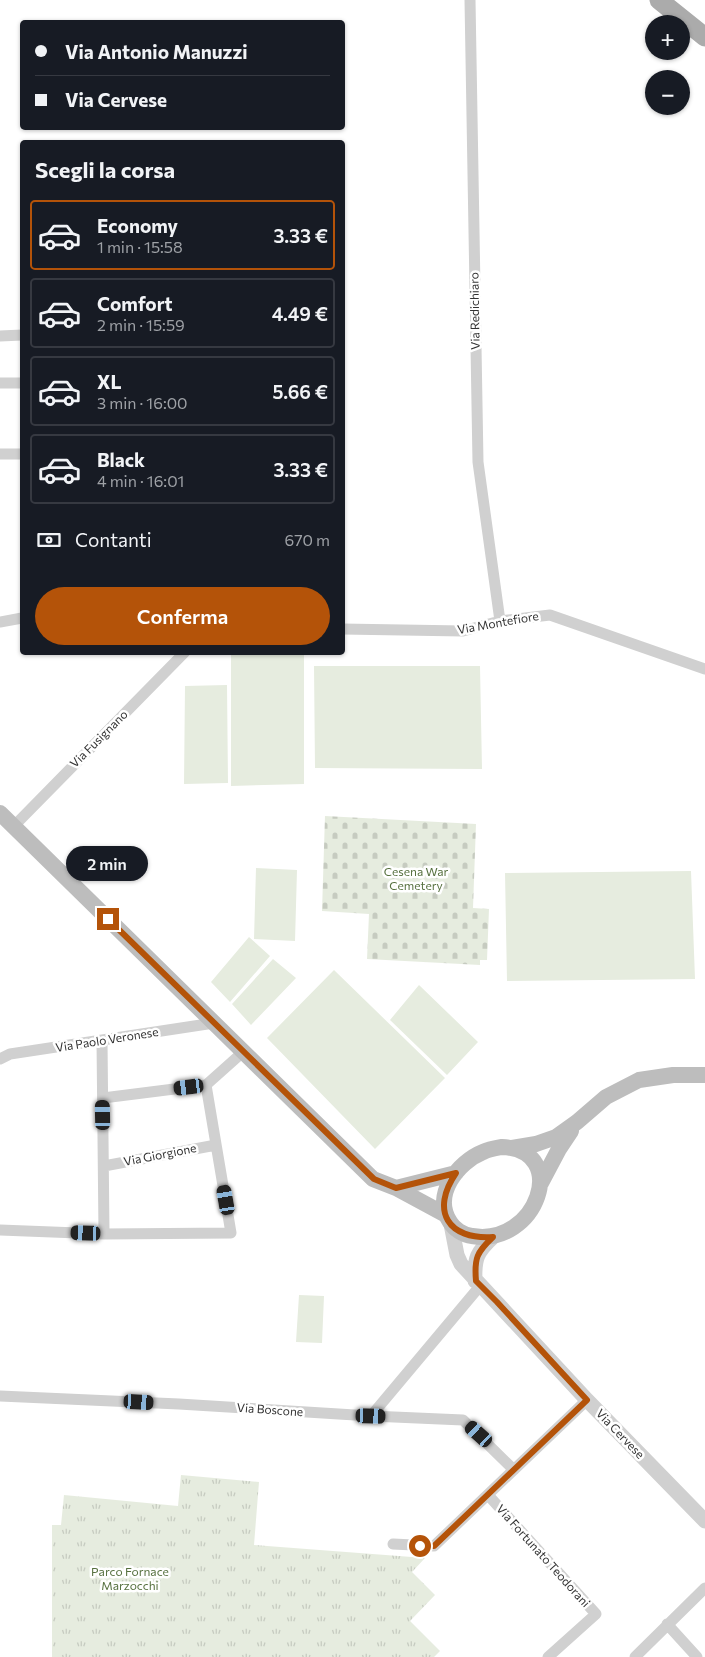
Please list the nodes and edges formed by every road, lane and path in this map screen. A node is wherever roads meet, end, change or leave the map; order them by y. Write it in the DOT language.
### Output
graph roads {
  1 [pos="470,0"];
  2 [pos="659,0"];
  3 [pos="705,37"];
  4 [pos="20,335"];
  5 [pos="0,336"];
  6 [pos="0,383"];
  7 [pos="20,383"];
  8 [pos="0,454"];
  9 [pos="20,454"];
  10 [pos="20,618"];
  11 [pos="500,621"];
  12 [pos="0,622"];
  13 [pos="345,629"];
  14 [pos="182,655"];
  15 [pos="705,669"];
  16 [pos="0,813"];
  17 [pos="14,826"];
  18 [pos="214,1023"];
  19 [pos="102,1041"];
  20 [pos="243,1052"];
  21 [pos="0,1059"];
  22 [pos="705,1075"];
  23 [pos="206,1085"];
  24 [pos="103,1098"];
  25 [pos="577,1122"];
  26 [pos="216,1145"];
  27 [pos="512,1148"];
  28 [pos="104,1166"];
  29 [pos="456,1173"];
  30 [pos="541,1183"];
  31 [pos="396,1188"];
  32 [pos="448,1219"];
  33 [pos="0,1230"];
  34 [pos="104,1234"];
  35 [pos="493,1237"];
  36 [pos="478,1284"];
  37 [pos="0,1396"];
  38 [pos="587,1400"];
  39 [pos="371,1416"];
  40 [pos="514,1470"];
  41 [pos="488,1495"];
  42 [pos="705,1521"];
  43 [pos="393,1544"];
  44 [pos="705,1588"];
  45 [pos="667,1624"];
  46 [pos="548,1657"];
  47 [pos="634,1657"];
  48 [pos="697,1657"];
  1 -- 11 [label="street, Via Redichiaro"];
  2 -- 3 [label="main road"];
  4 -- 5 [label="street"];
  6 -- 7 [label="street"];
  8 -- 9 [label="street"];
  10 -- 12 [label="street"];
  11 -- 13 [label="street, Via Montefiore"];
  11 -- 15 [label="street, Via Montefiore"];
  14 -- 17 [label="street, Via Fusignano"];
  16 -- 17 [label="main road"];
  17 -- 18 [label="main road"];
  18 -- 19 [label="street, Via Paolo Veronese"];
  18 -- 20 [label="main road"];
  19 -- 21 [label="street, Via Paolo Veronese"];
  19 -- 24 [label="street"];
  20 -- 23 [label="street"];
  20 -- 31 [label="main road"];
  22 -- 25 [label="main road"];
  23 -- 24 [label="street"];
  23 -- 26 [label="street"];
  24 -- 28 [label="street"];
  25 -- 27 [label="main road"];
  25 -- 30 [label="main road"];
  26 -- 28 [label="street, Via Giorgione"];
  26 -- 34 [label="street"];
  27 -- 29 [label="main road"];
  27 -- 30 [label="main road"];
  28 -- 34 [label="street"];
  29 -- 31 [label="main road"];
  29 -- 32 [label="main road"];
  30 -- 35 [label="main road"];
  31 -- 32 [label="main road"];
  32 -- 35 [label="main road"];
  32 -- 36 [label="street, Via Cervese"];
  33 -- 34 [label="street"];
  35 -- 36 [label="street"];
  36 -- 38 [label="street, Via Cervese"];
  36 -- 39 [label="street"];
  37 -- 39 [label="street, Via Boscone"];
  38 -- 40 [label="street"];
  38 -- 42 [label="street, Via Cervese"];
  39 -- 40 [label="street, Via Boscone"];
  40 -- 41 [label="street"];
  41 -- 43 [label="street"];
  41 -- 46 [label="street, Via Fortunato Teodorani"];
  44 -- 45 [label="street"];
  45 -- 47 [label="street"];
  45 -- 48 [label="street"];
}
